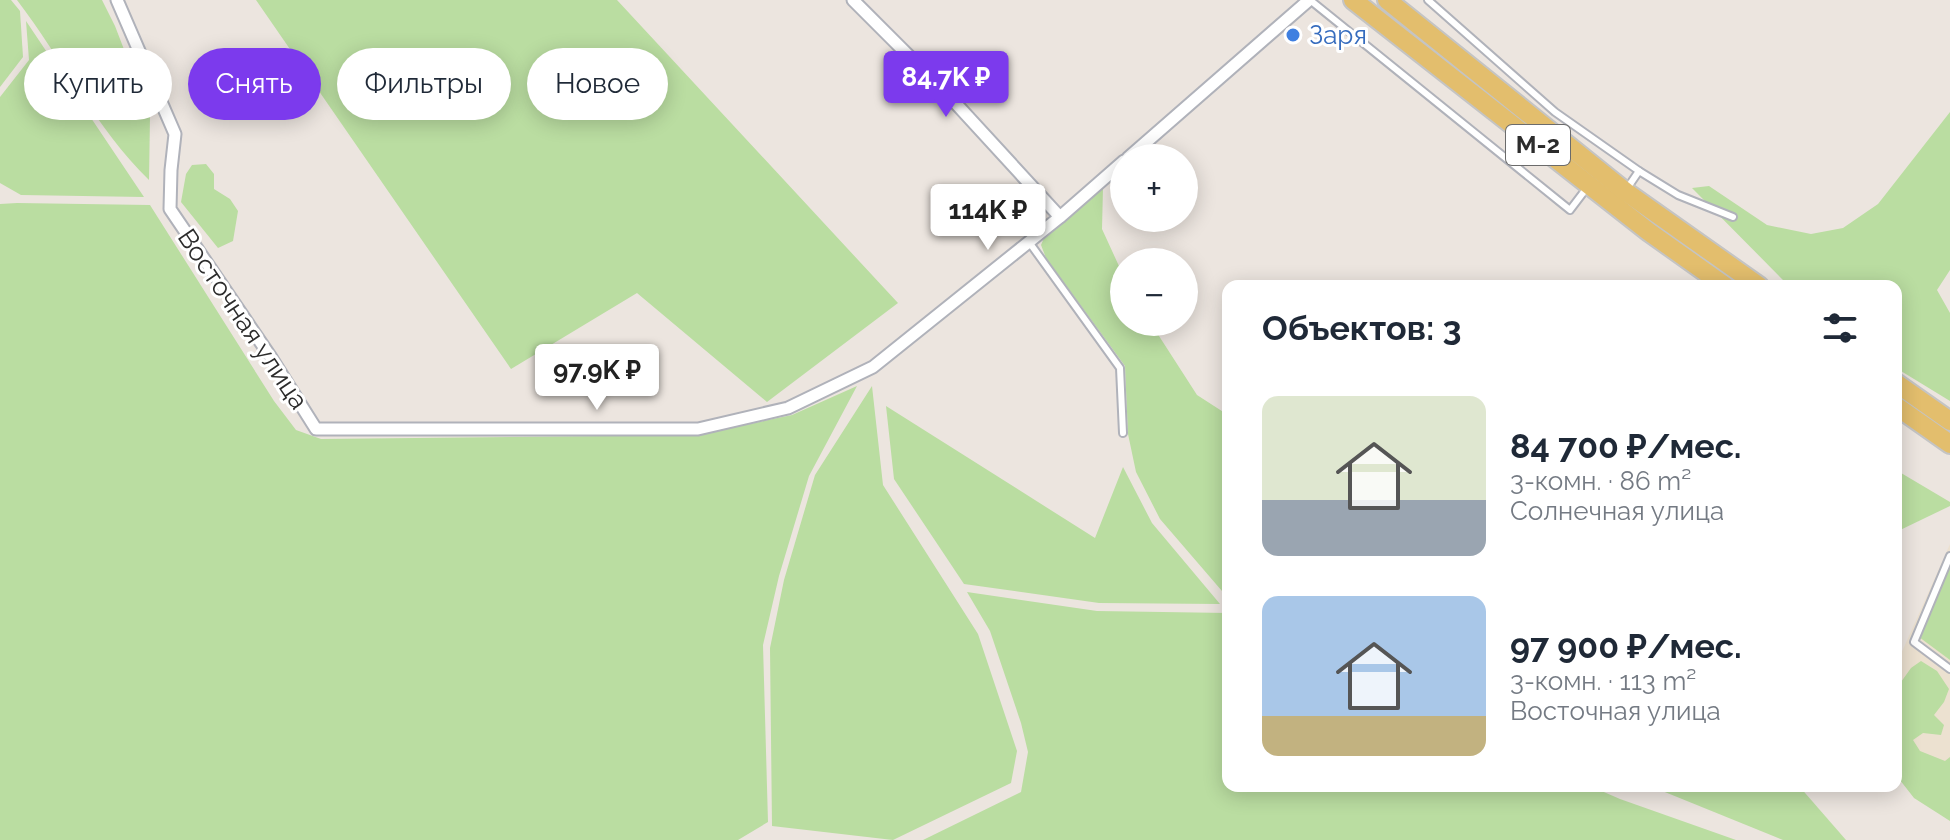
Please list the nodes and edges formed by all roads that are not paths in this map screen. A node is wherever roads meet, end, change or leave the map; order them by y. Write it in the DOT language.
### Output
graph roads {
  1 [pos="117,0"];
  2 [pos="853,0"];
  3 [pos="1310,0"];
  4 [pos="1353,0"];
  5 [pos="1387,0"];
  6 [pos="1428,0"];
  7 [pos="1144,144"];
  8 [pos="1639,171"];
  9 [pos="1110,174"];
  10 [pos="1589,185"];
  11 [pos="1626,192"];
  12 [pos="1060,217"];
  13 [pos="1733,217"];
  14 [pos="1029,242"];
  15 [pos="1717,280"];
  16 [pos="1751,280"];
  17 [pos="1902,387"];
  18 [pos="1902,410"];
  19 [pos="1950,421"];
  20 [pos="1123,433"];
  21 [pos="1950,444"];
  22 [pos="1950,556"];
  23 [pos="1950,669"];
  1 -- 14 [label="street, Восточная улица"];
  2 -- 12 [label="street"];
  3 -- 7 [label="street, Восточная улица"];
  3 -- 10 [label="lane"];
  4 -- 10 [label="main road, М-2"];
  5 -- 11 [label="main road, М-2"];
  6 -- 8 [label="lane"];
  8 -- 11 [label="lane"];
  8 -- 13 [label="lane"];
  9 -- 12 [label="street, Восточная улица"];
  10 -- 15 [label="main road, М-2"];
  11 -- 16 [label="main road, М-2"];
  12 -- 14 [label="street, Восточная улица"];
  14 -- 20 [label="lane"];
  17 -- 19 [label="main road"];
  18 -- 21 [label="main road"];
  22 -- 23 [label="lane"];
}
